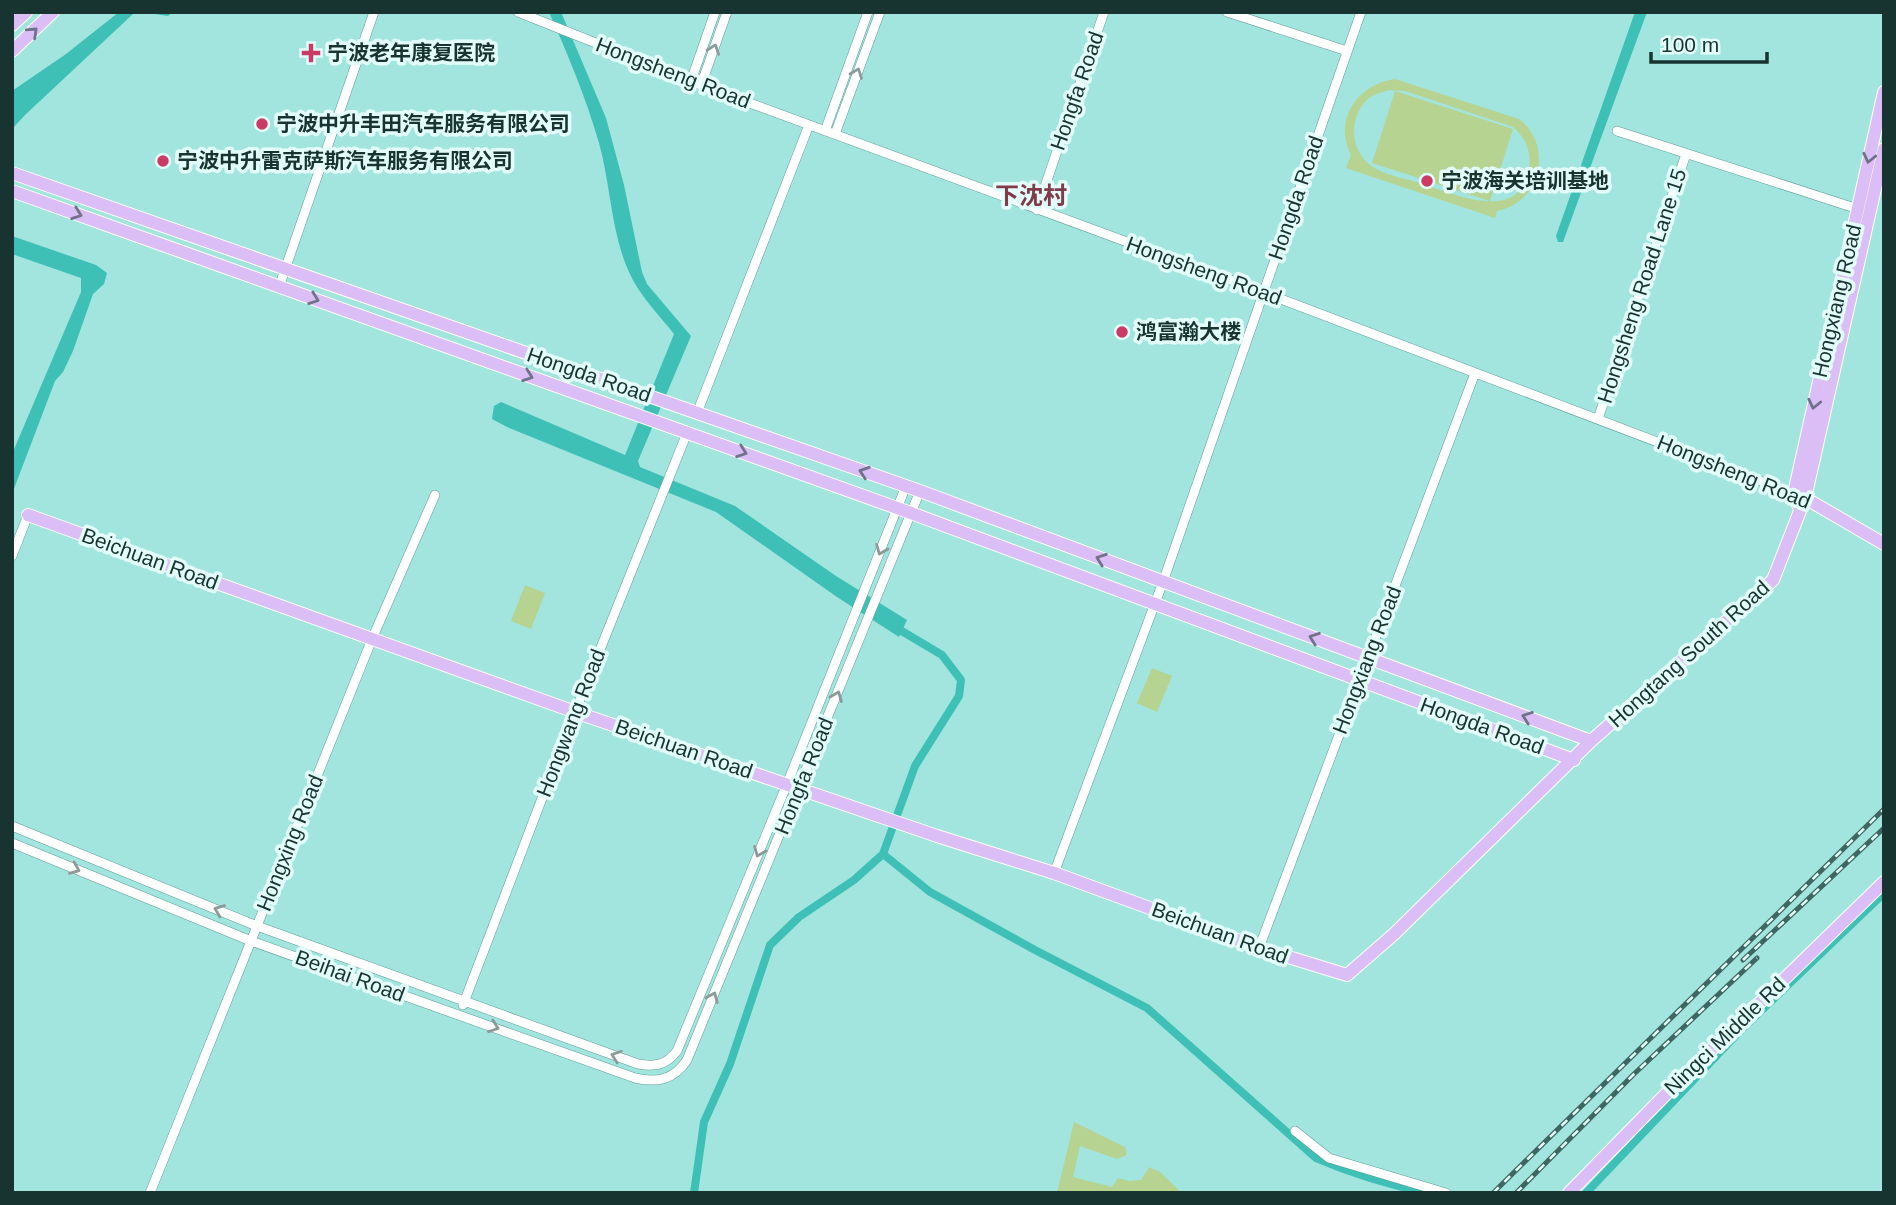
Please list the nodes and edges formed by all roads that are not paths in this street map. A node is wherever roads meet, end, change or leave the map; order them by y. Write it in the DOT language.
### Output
graph roads {
  1 [pos="26,12"];
  2 [pos="53,12"];
  3 [pos="374,12"];
  4 [pos="519,12"];
  5 [pos="715,12"];
  6 [pos="727,12"];
  7 [pos="869,12"];
  8 [pos="880,12"];
  9 [pos="1104,12"];
  10 [pos="1227,12"];
  11 [pos="1361,12"];
  12 [pos="12,25"];
  13 [pos="12,51"];
  14 [pos="1347,51"];
  15 [pos="691,81"];
  16 [pos="701,85"];
  17 [pos="1884,92"];
  18 [pos="809,125"];
  19 [pos="1617,131"];
  20 [pos="830,132"];
  21 [pos="1884,149"];
  22 [pos="1686,154"];
  23 [pos="12,173"];
  24 [pos="12,191"];
  25 [pos="1037,210"];
  26 [pos="1863,211"];
  27 [pos="285,269"];
  28 [pos="279,287"];
  29 [pos="1264,293"];
  30 [pos="1475,373"];
  31 [pos="696,413"];
  32 [pos="1598,419"];
  33 [pos="687,433"];
  34 [pos="906,486"];
  35 [pos="919,491"];
  36 [pos="435,495"];
  37 [pos="1800,500"];
  38 [pos="897,508"];
  39 [pos="911,513"];
  40 [pos="28,515"];
  41 [pos="1884,544"];
  42 [pos="12,555"];
  43 [pos="1163,582"];
  44 [pos="1155,604"];
  45 [pos="372,639"];
  46 [pos="1368,658"];
  47 [pos="1359,680"];
  48 [pos="575,712"];
  49 [pos="1591,741"];
  50 [pos="1574,760"];
  51 [pos="793,787"];
  52 [pos="12,826"];
  53 [pos="12,843"];
  54 [pos="1054,873"];
  55 [pos="1884,882"];
  56 [pos="257,926"];
  57 [pos="251,941"];
  58 [pos="1259,948"];
  59 [pos="1343,976"];
  60 [pos="465,1001"];
  61 [pos="459,1015"];
  62 [pos="677,1051"];
  63 [pos="687,1060"];
  64 [pos="1295,1131"];
  65 [pos="150,1193"];
  66 [pos="1446,1193"];
  67 [pos="1569,1193"];
  1 -- 12 [label="main road"];
  13 -- 2 [label="main road, one-way"];
  3 -- 27 [label="street"];
  4 -- 15 [label="street, Hongsheng Road"];
  5 -- 15 [label="street"];
  16 -- 6 [label="street, one-way"];
  7 -- 20 [label="street"];
  20 -- 8 [label="street, one-way"];
  9 -- 25 [label="street, Hongfa Road"];
  10 -- 14 [label="street"];
  11 -- 14 [label="street, Hongda Road"];
  14 -- 29 [label="street, Hongda Road"];
  15 -- 16 [label="street, Hongsheng Road"];
  16 -- 18 [label="street, Hongsheng Road"];
  17 -- 26 [label="main road, Hongxiang Road, one-way"];
  18 -- 20 [label="street, Hongsheng Road"];
  18 -- 31 [label="street"];
  19 -- 22 [label="street"];
  20 -- 25 [label="street, Hongsheng Road"];
  21 -- 26 [label="main road, Hongtang South Road"];
  22 -- 26 [label="street"];
  22 -- 32 [label="street, Hongsheng Road Lane 15"];
  23 -- 27 [label="main road, Hongda Road"];
  24 -- 28 [label="main road, Hongda Road, one-way"];
  25 -- 29 [label="street, Hongsheng Road"];
  26 -- 37 [label="main road, Hongtang South Road"];
  27 -- 28 [label="street"];
  27 -- 31 [label="main road, Hongda Road"];
  28 -- 33 [label="main road, Hongda Road, one-way"];
  29 -- 30 [label="street, Hongsheng Road"];
  29 -- 43 [label="street, Hongda Road"];
  30 -- 32 [label="street, Hongsheng Road"];
  30 -- 46 [label="street, Hongxiang Road"];
  34 -- 31 [label="main road, Hongda Road, one-way"];
  32 -- 37 [label="street, Hongsheng Road"];
  33 -- 38 [label="main road, Hongda Road, one-way"];
  33 -- 48 [label="street, Hongwang Road"];
  34 -- 35 [label="main road, Hongda Road"];
  34 -- 38 [label="street, Hongfa Road"];
  35 -- 39 [label="street, Hongfa Road"];
  43 -- 35 [label="main road, Hongda Road, one-way"];
  36 -- 45 [label="street, Hongxing Road"];
  37 -- 41 [label="main road, Hongsheng Road"];
  37 -- 49 [label="main road, Hongtang South Road"];
  38 -- 39 [label="main road, Hongda Road"];
  38 -- 51 [label="street, Hongfa Road, one-way"];
  39 -- 44 [label="main road, Hongda Road"];
  51 -- 39 [label="street, Hongfa Road, one-way"];
  40 -- 42 [label="street"];
  40 -- 45 [label="main road, Beichuan Road"];
  43 -- 44 [label="street, Hongda Road"];
  46 -- 43 [label="main road, Hongda Road, one-way"];
  44 -- 47 [label="main road, Hongda Road"];
  44 -- 54 [label="street, Hongda Road"];
  45 -- 48 [label="main road, Beichuan Road"];
  45 -- 56 [label="street, Hongxing Road"];
  46 -- 47 [label="street, Hongxiang Road"];
  49 -- 46 [label="main road, Hongda Road, one-way"];
  47 -- 50 [label="main road, Hongda Road"];
  47 -- 58 [label="street, Hongxiang Road"];
  48 -- 51 [label="main road, Beichuan Road"];
  48 -- 60 [label="street, Hongwang Road"];
  49 -- 50 [label="main road, Hongtang South Road"];
  50 -- 59 [label="main road, Hongtang South Road"];
  51 -- 54 [label="main road, Beichuan Road"];
  51 -- 62 [label="street, Hongfa Road, one-way"];
  63 -- 51 [label="street, Hongfa Road, one-way"];
  56 -- 52 [label="street, Beihai Road, one-way"];
  53 -- 57 [label="street, Beihai Road, one-way"];
  54 -- 58 [label="main road, Beichuan Road"];
  55 -- 67 [label="main road, Ningci Middle Rd"];
  56 -- 57 [label="street, Hongxing Road"];
  56 -- 60 [label="street, Beihai Road"];
  57 -- 61 [label="street, Beihai Road"];
  57 -- 65 [label="street, Hongxing Road"];
  58 -- 59 [label="main road, Beichuan Road"];
  60 -- 61 [label="street, Hongwang Road"];
  62 -- 60 [label="street, Beihai Road, one-way"];
  61 -- 63 [label="street, Beihai Road, one-way"];
  64 -- 66 [label="street"];
}
